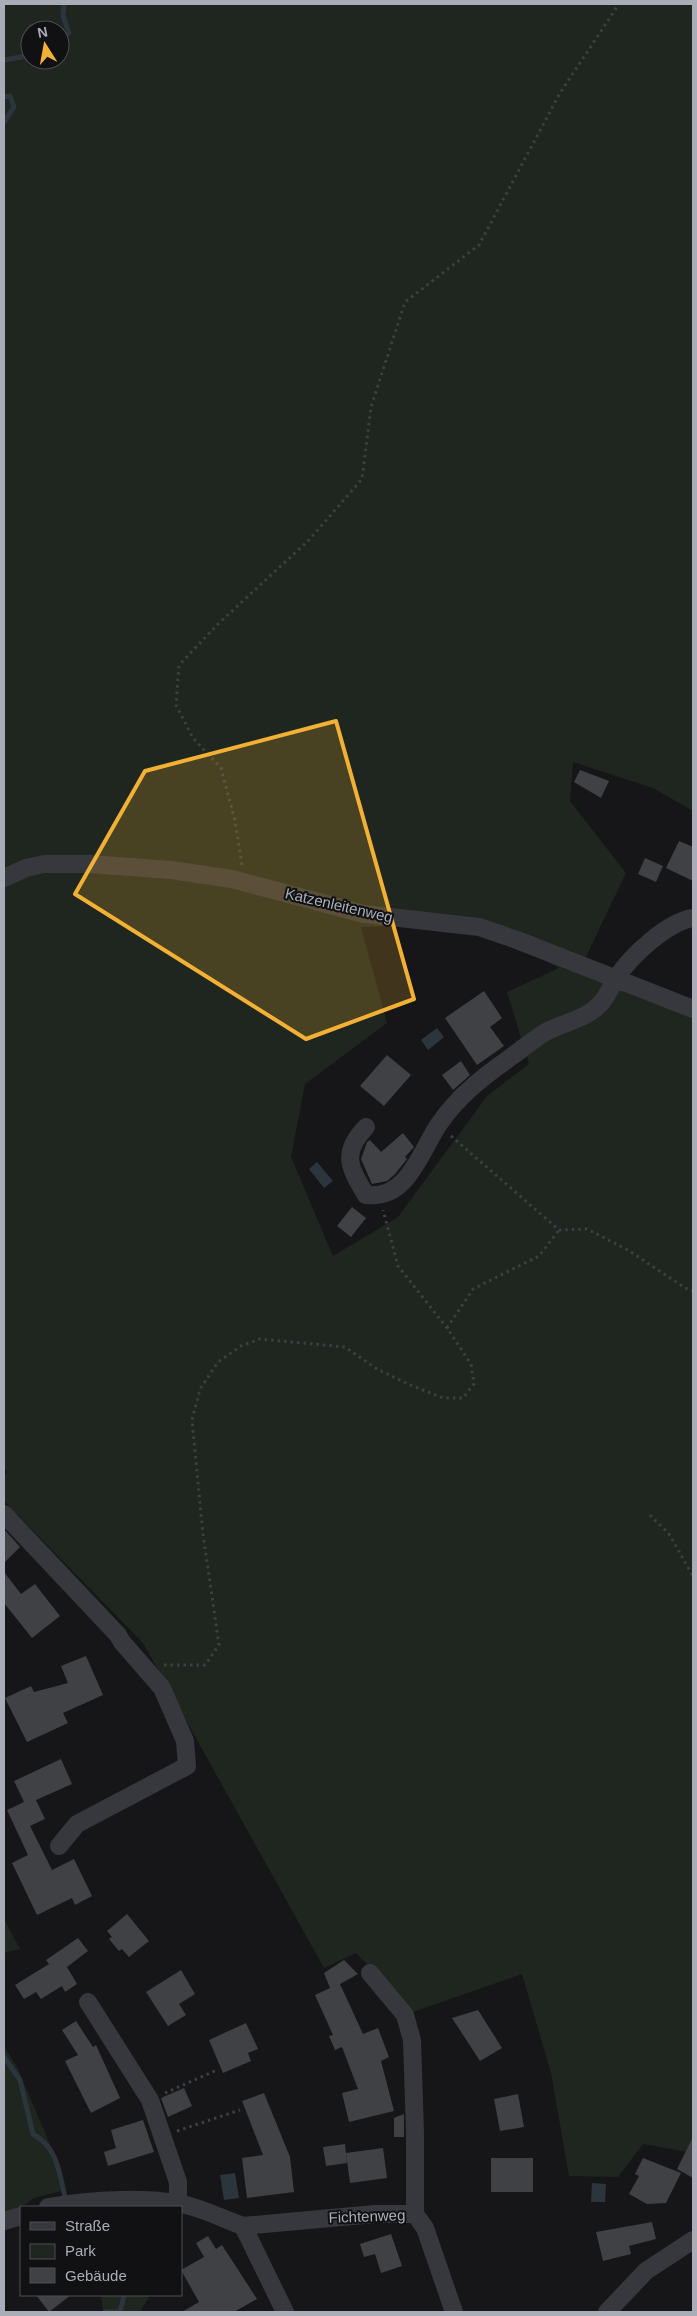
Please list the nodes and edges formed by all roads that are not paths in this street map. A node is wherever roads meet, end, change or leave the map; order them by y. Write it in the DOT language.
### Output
graph roads {
  1 [pos="4,878"];
  2 [pos="693,918"];
  3 [pos="616,978"];
  4 [pos="693,1009"];
  5 [pos="366,1128"];
  6 [pos="4,1514"];
  7 [pos="59,1846"];
  8 [pos="370,1973"];
  9 [pos="88,2002"];
  10 [pos="178,2205"];
  11 [pos="53,2206"];
  12 [pos="415,2214"];
  13 [pos="20,2216"];
  14 [pos="4,2221"];
  15 [pos="243,2226"];
  16 [pos="693,2240"];
  17 [pos="285,2312"];
  18 [pos="454,2312"];
  19 [pos="606,2312"];
  1 -- 3 [label="street, Katzenleitenweg"];
  2 -- 3 [label="street"];
  3 -- 4 [label="street, Katzenleitenweg"];
  3 -- 5 [label="street"];
  6 -- 7 [label="street"];
  8 -- 12 [label="street"];
  9 -- 10 [label="street"];
  10 -- 11 [label="street"];
  10 -- 15 [label="street"];
  12 -- 15 [label="street, Fichtenweg"];
  12 -- 18 [label="street, Fichtenweg"];
  13 -- 14 [label="street"];
  15 -- 17 [label="street"];
  16 -- 19 [label="street"];
}
